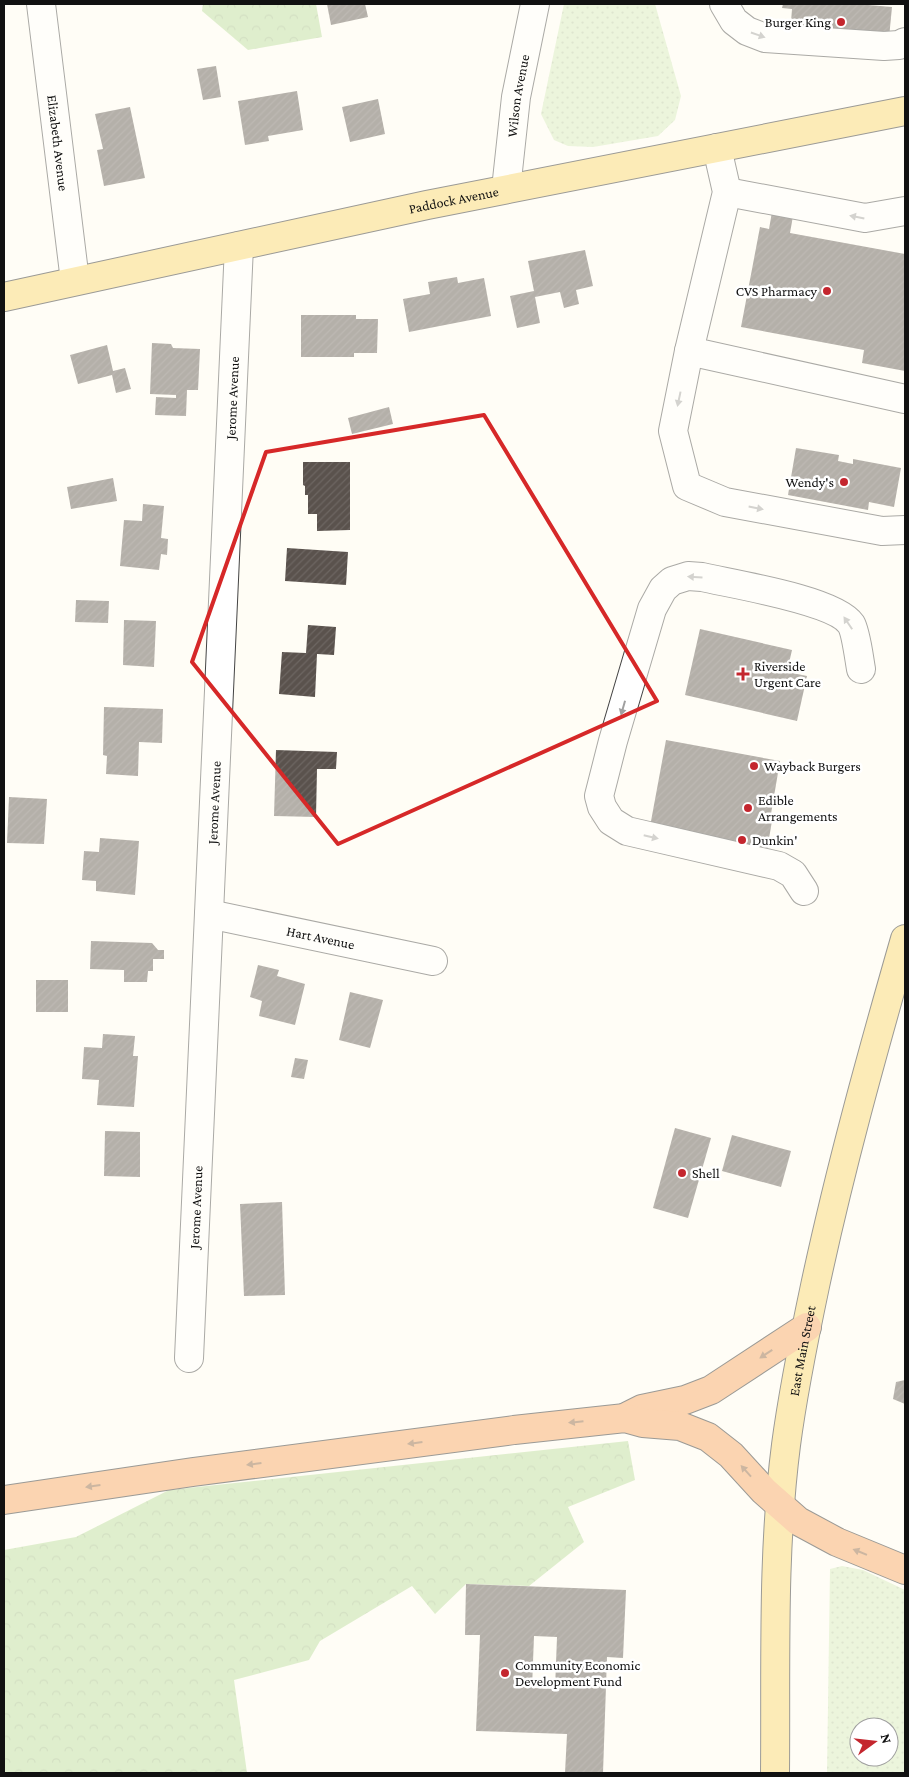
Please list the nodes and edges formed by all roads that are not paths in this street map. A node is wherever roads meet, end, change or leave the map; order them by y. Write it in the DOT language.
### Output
graph roads {
  1 [pos="41,4"];
  2 [pos="535,4"];
  3 [pos="724,4"];
  4 [pos="905,42"];
  5 [pos="905,111"];
  6 [pos="717,148"];
  7 [pos="506,189"];
  8 [pos="727,192"];
  9 [pos="905,210"];
  10 [pos="239,246"];
  11 [pos="75,281"];
  12 [pos="4,297"];
  13 [pos="689,352"];
  14 [pos="905,399"];
  15 [pos="905,530"];
  16 [pos="861,669"];
  17 [pos="804,891"];
  18 [pos="208,914"];
  19 [pos="905,939"];
  20 [pos="433,961"];
  21 [pos="806,1327"];
  22 [pos="189,1358"];
  23 [pos="624,1418"];
  24 [pos="4,1500"];
  25 [pos="780,1506"];
  26 [pos="905,1570"];
  27 [pos="775,1773"];
  1 -- 11 [label="street, Elizabeth Avenue"];
  2 -- 7 [label="street, Wilson Avenue"];
  3 -- 4 [label="street, one-way"];
  5 -- 6 [label="main road, Paddock Avenue"];
  6 -- 7 [label="main road, Paddock Avenue"];
  6 -- 8 [label="street"];
  7 -- 10 [label="main road, Paddock Avenue"];
  9 -- 8 [label="street, one-way"];
  8 -- 13 [label="street"];
  10 -- 11 [label="main road, Paddock Avenue"];
  10 -- 18 [label="street, Jerome Avenue"];
  11 -- 12 [label="main road, Paddock Avenue"];
  13 -- 14 [label="street"];
  13 -- 15 [label="street, one-way"];
  16 -- 17 [label="street, one-way"];
  18 -- 20 [label="street, Hart Avenue"];
  18 -- 22 [label="street, Jerome Avenue"];
  19 -- 21 [label="main road, East Main Street"];
  21 -- 23 [label="highway, one-way"];
  21 -- 25 [label="main road, East Main Street"];
  23 -- 24 [label="highway, one-way"];
  25 -- 23 [label="highway, one-way"];
  26 -- 25 [label="highway, one-way"];
  25 -- 27 [label="main road, East Main Street"];
}
